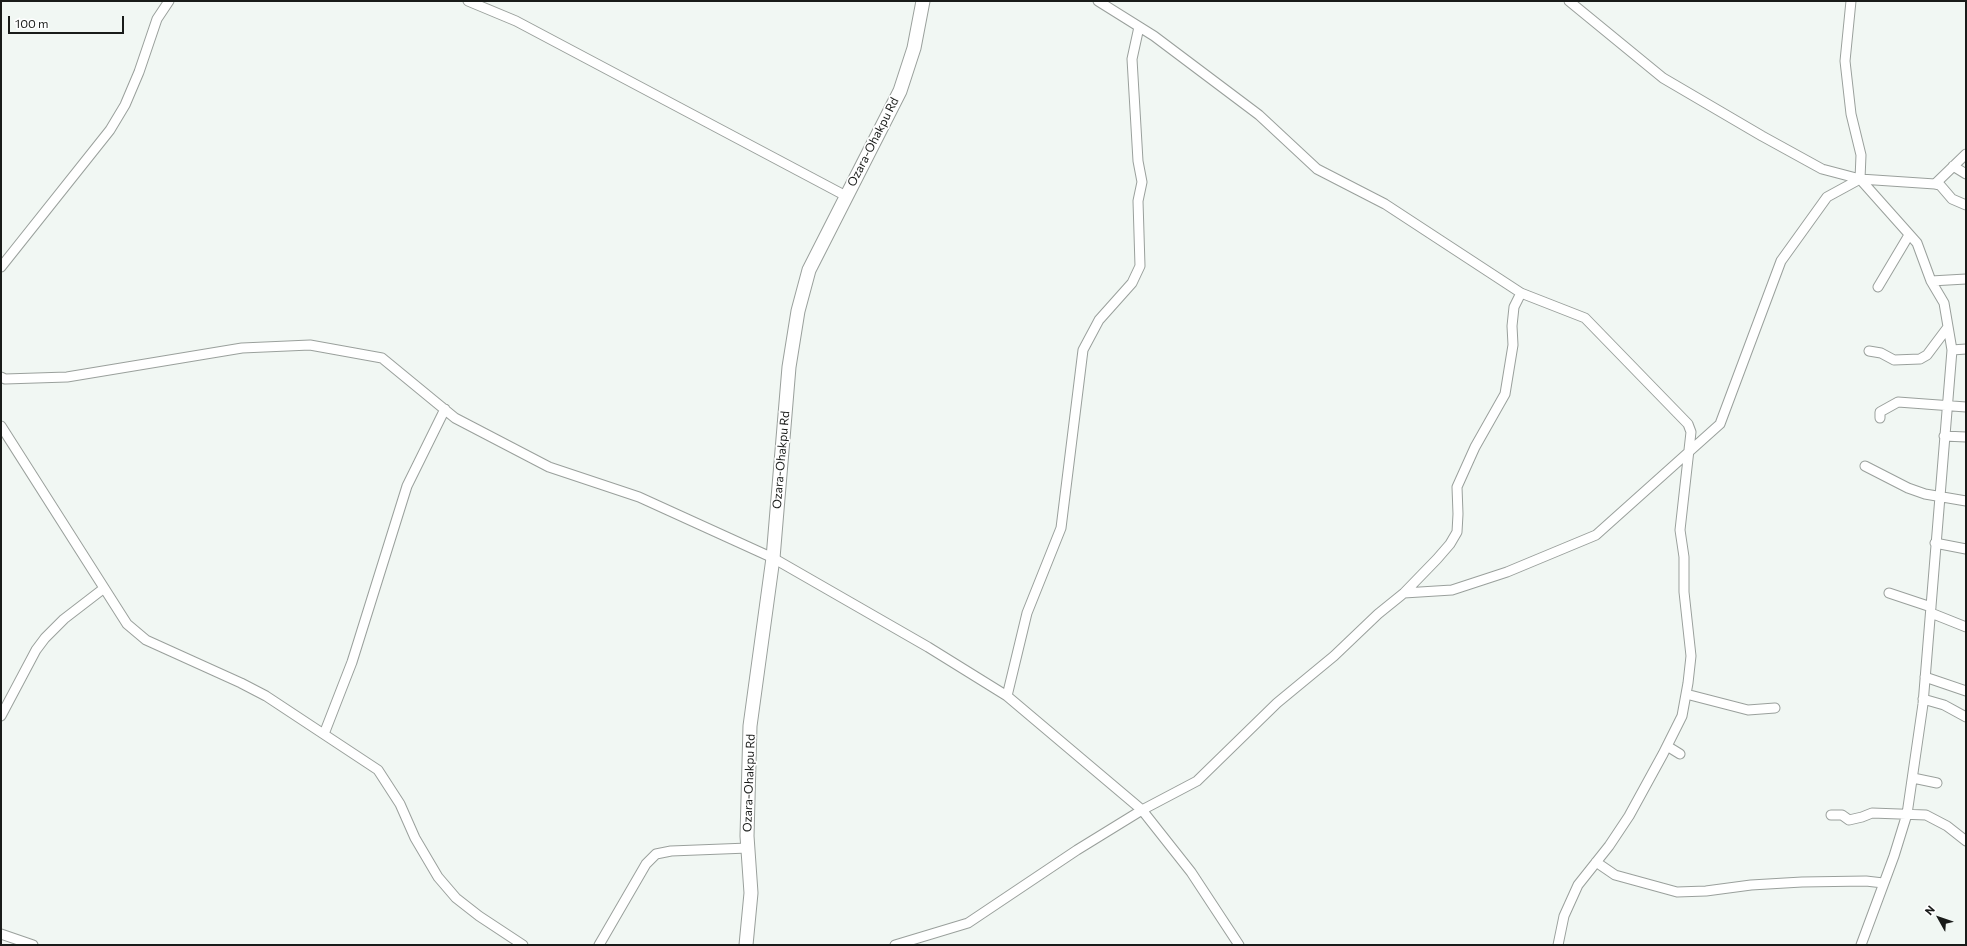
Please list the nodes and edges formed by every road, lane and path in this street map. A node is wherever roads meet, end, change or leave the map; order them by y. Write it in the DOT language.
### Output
graph roads {
  1 [pos="169,1"];
  2 [pos="468,1"];
  3 [pos="923,1"];
  4 [pos="1098,1"];
  5 [pos="1569,1"];
  6 [pos="1851,1"];
  7 [pos="1139,26"];
  8 [pos="1966,154"];
  9 [pos="1953,166"];
  10 [pos="1966,174"];
  11 [pos="1860,179"];
  12 [pos="1935,184"];
  13 [pos="846,196"];
  14 [pos="1966,205"];
  15 [pos="1909,235"];
  16 [pos="1,267"];
  17 [pos="1966,279"];
  18 [pos="1931,281"];
  19 [pos="1878,287"];
  20 [pos="1521,293"];
  21 [pos="1948,327"];
  22 [pos="1966,349"];
  23 [pos="1952,350"];
  24 [pos="1869,351"];
  25 [pos="1,377"];
  26 [pos="1946,406"];
  27 [pos="1966,407"];
  28 [pos="445,409"];
  29 [pos="1880,418"];
  30 [pos="1,426"];
  31 [pos="1944,436"];
  32 [pos="1966,437"];
  33 [pos="1688,452"];
  34 [pos="1865,466"];
  35 [pos="1939,496"];
  36 [pos="1966,501"];
  37 [pos="1935,543"];
  38 [pos="1966,549"];
  39 [pos="773,558"];
  40 [pos="103,589"];
  41 [pos="1404,593"];
  42 [pos="1889,593"];
  43 [pos="1931,610"];
  44 [pos="1966,627"];
  45 [pos="1925,677"];
  46 [pos="1966,691"];
  47 [pos="1686,694"];
  48 [pos="1007,696"];
  49 [pos="1924,699"];
  50 [pos="1775,708"];
  51 [pos="1,716"];
  52 [pos="1966,717"];
  53 [pos="324,734"];
  54 [pos="1668,746"];
  55 [pos="1680,754"];
  56 [pos="1913,778"];
  57 [pos="1936,783"];
  58 [pos="1142,810"];
  59 [pos="1907,814"];
  60 [pos="1831,815"];
  61 [pos="1966,841"];
  62 [pos="748,848"];
  63 [pos="1596,862"];
  64 [pos="1883,883"];
  65 [pos="1,934"];
  66 [pos="33,945"];
  67 [pos="522,945"];
  68 [pos="599,945"];
  69 [pos="746,945"];
  70 [pos="895,945"];
  71 [pos="1239,945"];
  72 [pos="1558,945"];
  73 [pos="1861,945"];
  1 -- 16 [label="street"];
  2 -- 13 [label="street"];
  3 -- 13 [label="main road, Ozara-Ohakpu Rd"];
  4 -- 7 [label="street"];
  5 -- 11 [label="street"];
  6 -- 11 [label="street"];
  7 -- 20 [label="street"];
  7 -- 48 [label="street"];
  8 -- 9 [label="street"];
  9 -- 10 [label="street"];
  9 -- 12 [label="street"];
  11 -- 12 [label="street"];
  11 -- 15 [label="street"];
  11 -- 33 [label="street"];
  12 -- 14 [label="street"];
  13 -- 39 [label="main road, Ozara-Ohakpu Rd"];
  15 -- 18 [label="street"];
  15 -- 19 [label="street"];
  17 -- 18 [label="street"];
  18 -- 21 [label="street"];
  20 -- 33 [label="street"];
  20 -- 41 [label="street"];
  21 -- 23 [label="street"];
  21 -- 24 [label="street"];
  22 -- 23 [label="street"];
  23 -- 26 [label="street"];
  25 -- 28 [label="street"];
  26 -- 27 [label="street"];
  26 -- 29 [label="street"];
  26 -- 31 [label="street"];
  28 -- 39 [label="street"];
  28 -- 53 [label="street"];
  30 -- 40 [label="street"];
  31 -- 32 [label="street"];
  31 -- 35 [label="street"];
  33 -- 41 [label="street"];
  33 -- 47 [label="street"];
  34 -- 35 [label="street"];
  35 -- 36 [label="street"];
  35 -- 37 [label="street"];
  37 -- 38 [label="street"];
  37 -- 43 [label="street"];
  39 -- 48 [label="street"];
  39 -- 62 [label="main road, Ozara-Ohakpu Rd"];
  40 -- 51 [label="street"];
  40 -- 53 [label="street"];
  41 -- 58 [label="street"];
  42 -- 43 [label="street"];
  43 -- 44 [label="street"];
  43 -- 45 [label="street"];
  45 -- 46 [label="street"];
  45 -- 49 [label="street"];
  47 -- 50 [label="street"];
  47 -- 54 [label="street"];
  48 -- 58 [label="street"];
  49 -- 52 [label="street"];
  49 -- 56 [label="street"];
  53 -- 67 [label="street"];
  54 -- 55 [label="street"];
  54 -- 63 [label="street"];
  56 -- 57 [label="street"];
  56 -- 59 [label="street"];
  58 -- 70 [label="street"];
  58 -- 71 [label="street"];
  59 -- 60 [label="street"];
  59 -- 61 [label="street"];
  59 -- 64 [label="street"];
  62 -- 68 [label="street"];
  62 -- 69 [label="main road, Ozara-Ohakpu Rd"];
  63 -- 64 [label="street"];
  63 -- 72 [label="street"];
  64 -- 73 [label="street"];
  65 -- 66 [label="street"];
}
